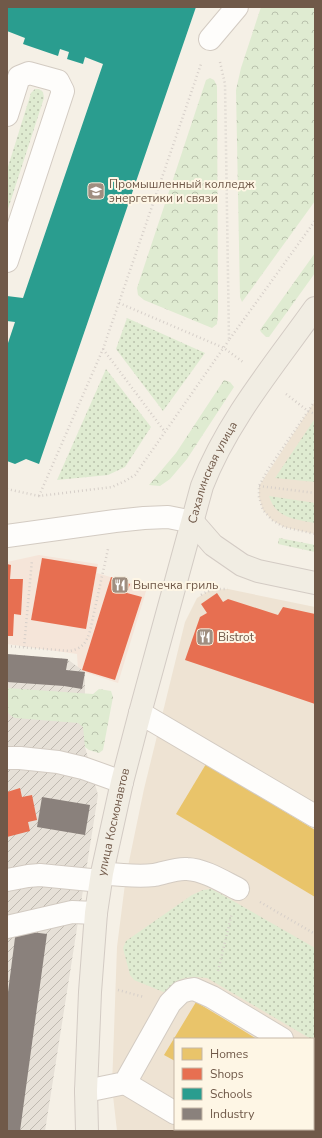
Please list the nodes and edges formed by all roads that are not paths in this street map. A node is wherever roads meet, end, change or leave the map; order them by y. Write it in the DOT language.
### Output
graph roads {
  1 [pos="237,7"];
  2 [pos="210,39"];
  3 [pos="7,115"];
  4 [pos="11,239"];
  5 [pos="7,261"];
  6 [pos="315,308"];
  7 [pos="193,522"];
  8 [pos="7,536"];
  9 [pos="315,583"];
  10 [pos="140,712"];
  11 [pos="7,758"];
  12 [pos="122,782"];
  13 [pos="315,816"];
  14 [pos="101,877"];
  15 [pos="7,880"];
  16 [pos="238,889"];
  17 [pos="96,913"];
  18 [pos="7,927"];
  19 [pos="280,1038"];
  20 [pos="125,1083"];
  21 [pos="86,1091"];
  22 [pos="174,1112"];
  23 [pos="87,1131"];
  1 -- 2 [label="lane"];
  3 -- 4 [label="lane"];
  4 -- 5 [label="lane"];
  6 -- 7 [label="main road, Сахалинская улица"];
  7 -- 8 [label="lane"];
  7 -- 9 [label="main road, Сахалинская улица"];
  7 -- 10 [label="main road, улица Космонавтов"];
  10 -- 12 [label="main road, улица Космонавтов"];
  10 -- 13 [label="lane"];
  11 -- 12 [label="lane"];
  12 -- 14 [label="main road, улица Космонавтов"];
  14 -- 15 [label="lane"];
  14 -- 16 [label="lane"];
  14 -- 17 [label="main road, улица Космонавтов"];
  17 -- 18 [label="lane"];
  17 -- 21 [label="main road, улица Космонавтов"];
  19 -- 20 [label="lane"];
  20 -- 21 [label="lane"];
  20 -- 22 [label="lane"];
  21 -- 23 [label="main road, улица Космонавтов"];
}
